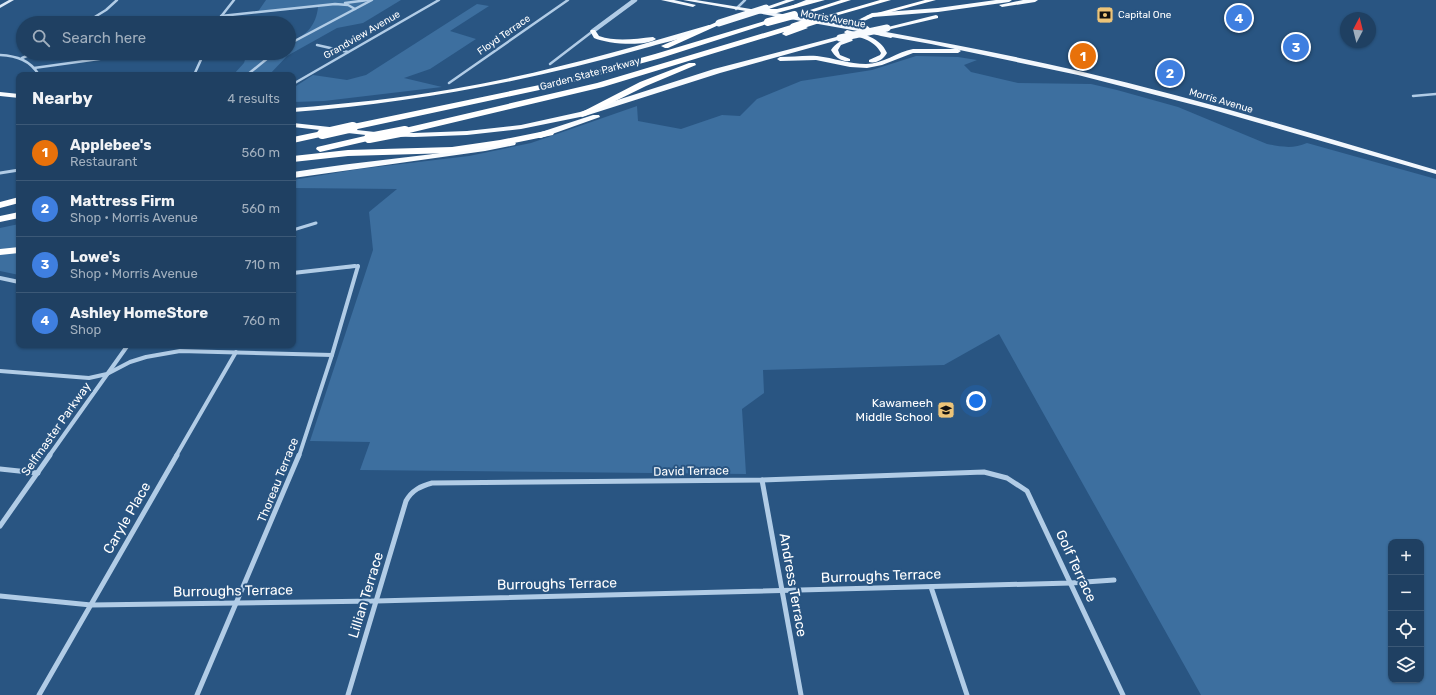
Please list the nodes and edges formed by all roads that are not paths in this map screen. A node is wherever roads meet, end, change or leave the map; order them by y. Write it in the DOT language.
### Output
graph roads {
  1 [pos="12,0"];
  2 [pos="117,0"];
  3 [pos="234,0"];
  4 [pos="368,0"];
  5 [pos="372,0"];
  6 [pos="439,0"];
  7 [pos="568,0"];
  8 [pos="635,0"];
  9 [pos="664,0"];
  10 [pos="686,0"];
  11 [pos="745,0"];
  12 [pos="812,0"];
  13 [pos="822,0"];
  14 [pos="848,0"];
  15 [pos="888,0"];
  16 [pos="891,0"];
  17 [pos="933,0"];
  18 [pos="1009,0"];
  19 [pos="1035,0"];
  20 [pos="787,3"];
  21 [pos="335,4"];
  22 [pos="0,7"];
  23 [pos="355,9"];
  24 [pos="736,9"];
  25 [pos="749,11"];
  26 [pos="955,14"];
  27 [pos="96,16"];
  28 [pos="221,16"];
  29 [pos="229,16"];
  30 [pos="869,16"];
  31 [pos="719,23"];
  32 [pos="593,31"];
  33 [pos="847,32"];
  34 [pos="891,36"];
  35 [pos="296,40"];
  36 [pos="317,45"];
  37 [pos="958,51"];
  38 [pos="348,52"];
  39 [pos="0,55"];
  40 [pos="16,57"];
  41 [pos="999,57"];
  42 [pos="24,60"];
  43 [pos="92,60"];
  44 [pos="201,60"];
  45 [pos="265,60"];
  46 [pos="550,64"];
  47 [pos="736,66"];
  48 [pos="34,68"];
  49 [pos="37,72"];
  50 [pos="195,72"];
  51 [pos="251,72"];
  52 [pos="698,77"];
  53 [pos="296,82"];
  54 [pos="449,83"];
  55 [pos="0,94"];
  56 [pos="1436,94"];
  57 [pos="16,96"];
  58 [pos="1413,96"];
  59 [pos="0,98"];
  60 [pos="16,100"];
  61 [pos="296,110"];
  62 [pos="582,114"];
  63 [pos="296,125"];
  64 [pos="353,127"];
  65 [pos="550,132"];
  66 [pos="296,139"];
  67 [pos="296,154"];
  68 [pos="296,159"];
  69 [pos="16,170"];
  70 [pos="1436,172"];
  71 [pos="0,173"];
  72 [pos="296,175"];
  73 [pos="16,201"];
  74 [pos="0,205"];
  75 [pos="16,216"];
  76 [pos="0,219"];
  77 [pos="316,223"];
  78 [pos="296,229"];
  79 [pos="16,250"];
  80 [pos="0,252"];
  81 [pos="296,274"];
  82 [pos="0,278"];
  83 [pos="16,281"];
  84 [pos="126,348"];
  85 [pos="236,352"];
  86 [pos="332,355"];
  87 [pos="0,371"];
  88 [pos="107,374"];
  89 [pos="0,469"];
  90 [pos="984,472"];
  91 [pos="38,473"];
  92 [pos="762,480"];
  93 [pos="406,501"];
  94 [pos="0,526"];
  95 [pos="1114,580"];
  96 [pos="1071,583"];
  97 [pos="931,587"];
  98 [pos="782,591"];
  99 [pos="0,596"];
  100 [pos="376,601"];
  101 [pos="237,602"];
  102 [pos="91,605"];
  103 [pos="39,695"];
  104 [pos="197,695"];
  105 [pos="348,695"];
  106 [pos="801,695"];
  107 [pos="967,695"];
  108 [pos="1124,695"];
  1 -- 22 [label="main road"];
  2 -- 27 [label="street"];
  3 -- 28 [label="street"];
  4 -- 21 [label="street"];
  5 -- 23 [label="street"];
  6 -- 38 [label="street, Grandview Avenue"];
  7 -- 54 [label="street, Floyd Terrace"];
  8 -- 32 [label="street"];
  9 -- 33 [label="main road, Morris Avenue"];
  10 -- 24 [label="main road, Morris Avenue"];
  11 -- 24 [label="street"];
  12 -- 20 [label="highway"];
  13 -- 20 [label="highway"];
  14 -- 64 [label="highway, Garden State Parkway, bridge"];
  15 -- 67 [label="highway, Garden State Parkway, bridge"];
  16 -- 62 [label="highway"];
  17 -- 30 [label="highway"];
  18 -- 30 [label="highway"];
  19 -- 26 [label="highway"];
  20 -- 25 [label="highway"];
  20 -- 31 [label="highway, bridge"];
  21 -- 23 [label="street"];
  21 -- 29 [label="street"];
  23 -- 35 [label="street"];
  24 -- 25 [label="main road, Morris Avenue"];
  25 -- 34 [label="main road, Morris Avenue"];
  26 -- 33 [label="highway"];
  26 -- 47 [label="highway, bridge"];
  30 -- 34 [label="highway"];
  31 -- 32 [label="highway"];
  31 -- 61 [label="highway"];
  31 -- 64 [label="highway"];
  32 -- 46 [label="street"];
  33 -- 37 [label="main road, Morris Avenue"];
  34 -- 41 [label="main road, Morris Avenue"];
  36 -- 38 [label="street"];
  37 -- 41 [label="main road, Morris Avenue"];
  37 -- 47 [label="highway"];
  38 -- 53 [label="street, Grandview Avenue"];
  39 -- 40 [label="street"];
  41 -- 70 [label="main road, Morris Avenue"];
  42 -- 48 [label="street"];
  43 -- 48 [label="street"];
  44 -- 50 [label="street"];
  45 -- 51 [label="street"];
  47 -- 52 [label="highway"];
  48 -- 49 [label="street"];
  52 -- 62 [label="highway"];
  52 -- 65 [label="highway"];
  55 -- 57 [label="highway"];
  56 -- 58 [label="street"];
  59 -- 60 [label="highway"];
  62 -- 63 [label="highway"];
  64 -- 66 [label="highway, Garden State Parkway, bridge"];
  65 -- 68 [label="highway"];
  65 -- 72 [label="highway"];
  69 -- 71 [label="street"];
  73 -- 74 [label="highway"];
  75 -- 76 [label="highway"];
  77 -- 78 [label="street"];
  79 -- 80 [label="highway"];
  81 -- 86 [label="street, Thoreau Terrace"];
  82 -- 83 [label="street"];
  84 -- 88 [label="street, Selfmaster Parkway"];
  85 -- 86 [label="street"];
  85 -- 88 [label="street"];
  85 -- 102 [label="street, Caryle Place"];
  86 -- 101 [label="street, Thoreau Terrace"];
  87 -- 88 [label="street"];
  88 -- 91 [label="street, Selfmaster Parkway"];
  89 -- 91 [label="street"];
  90 -- 92 [label="street, David Terrace"];
  90 -- 96 [label="street, Golf Terrace"];
  91 -- 94 [label="street, Selfmaster Parkway"];
  92 -- 93 [label="street, David Terrace"];
  92 -- 98 [label="street, Andress Terrace"];
  93 -- 100 [label="street, Lillian Terrace"];
  95 -- 96 [label="street, Burroughs Terrace"];
  96 -- 97 [label="street, Burroughs Terrace"];
  96 -- 108 [label="street, Golf Terrace"];
  97 -- 98 [label="street, Burroughs Terrace"];
  97 -- 107 [label="street"];
  98 -- 100 [label="street, Burroughs Terrace"];
  98 -- 106 [label="street, Andress Terrace"];
  99 -- 102 [label="street, Burroughs Terrace"];
  100 -- 101 [label="street, Burroughs Terrace"];
  100 -- 105 [label="street, Lillian Terrace"];
  101 -- 102 [label="street, Burroughs Terrace"];
  101 -- 104 [label="street, Thoreau Terrace"];
  102 -- 103 [label="street, Caryle Place"];
}
